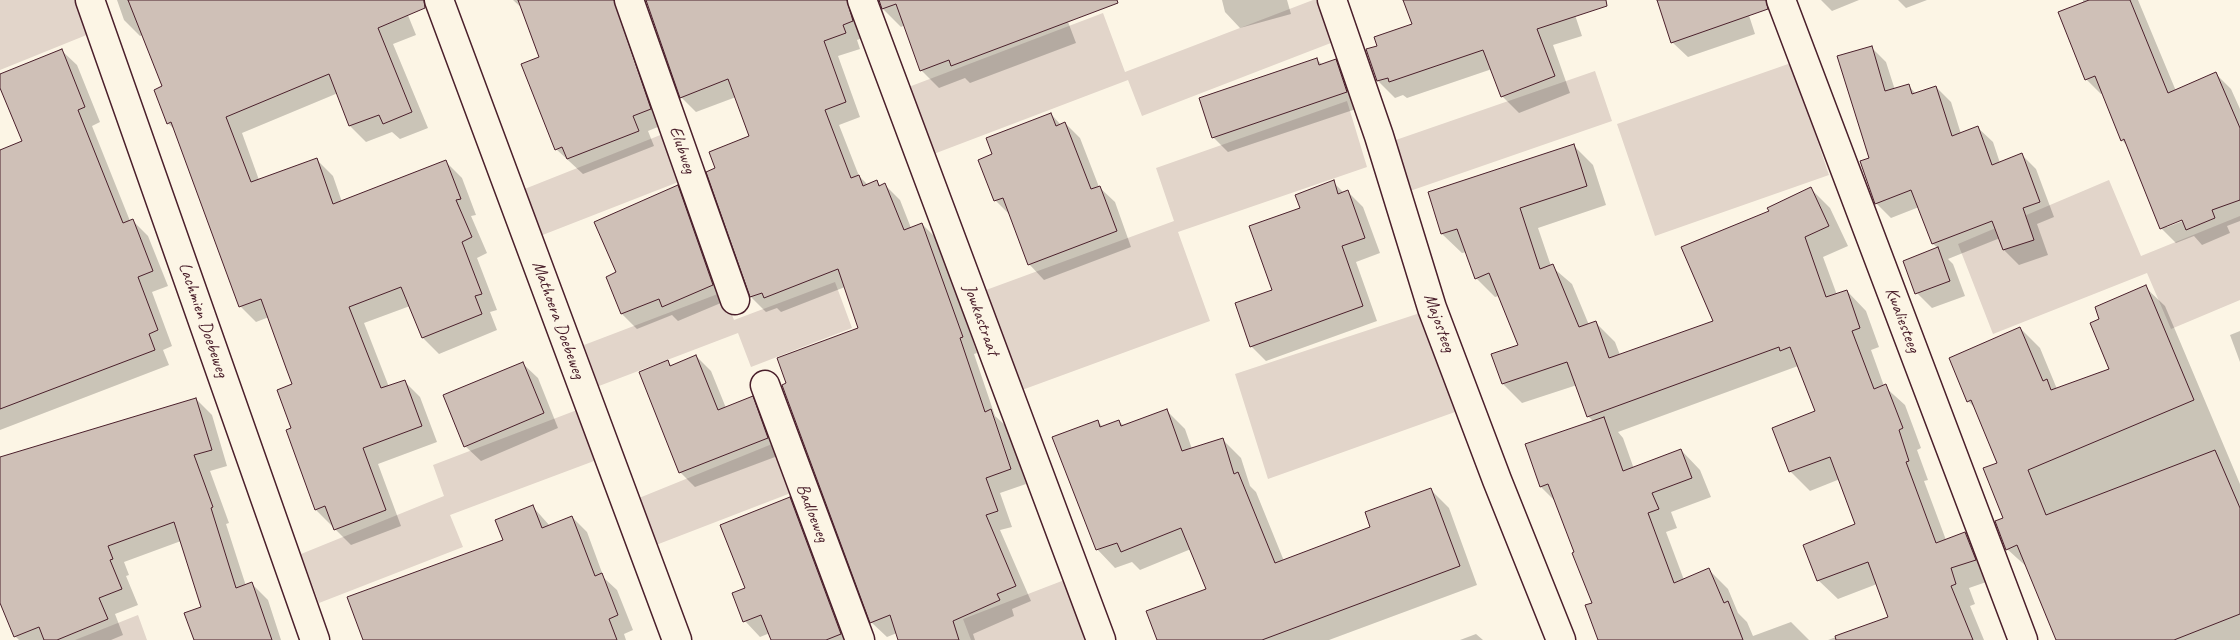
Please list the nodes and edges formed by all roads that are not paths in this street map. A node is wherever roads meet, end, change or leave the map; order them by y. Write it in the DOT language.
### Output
graph roads {
  1 [pos="90,0"];
  2 [pos="439,0"];
  3 [pos="629,0"];
  4 [pos="862,0"];
  5 [pos="1332,0"];
  6 [pos="1782,0"];
  7 [pos="735,300"];
  8 [pos="764,385"];
  9 [pos="316,640"];
  10 [pos="677,640"];
  11 [pos="860,640"];
  12 [pos="1101,640"];
  13 [pos="1561,640"];
  14 [pos="2024,640"];
  1 -- 9 [label="street, Lachmien Doebeweg"];
  2 -- 10 [label="street, Mathoera Doebeweg"];
  3 -- 7 [label="street, Elubweg"];
  4 -- 12 [label="street, Jowkastraat"];
  5 -- 13 [label="street, Majosteeg"];
  6 -- 14 [label="street, Kwaliesteeg"];
  8 -- 11 [label="street, Badloeweg"];
}
